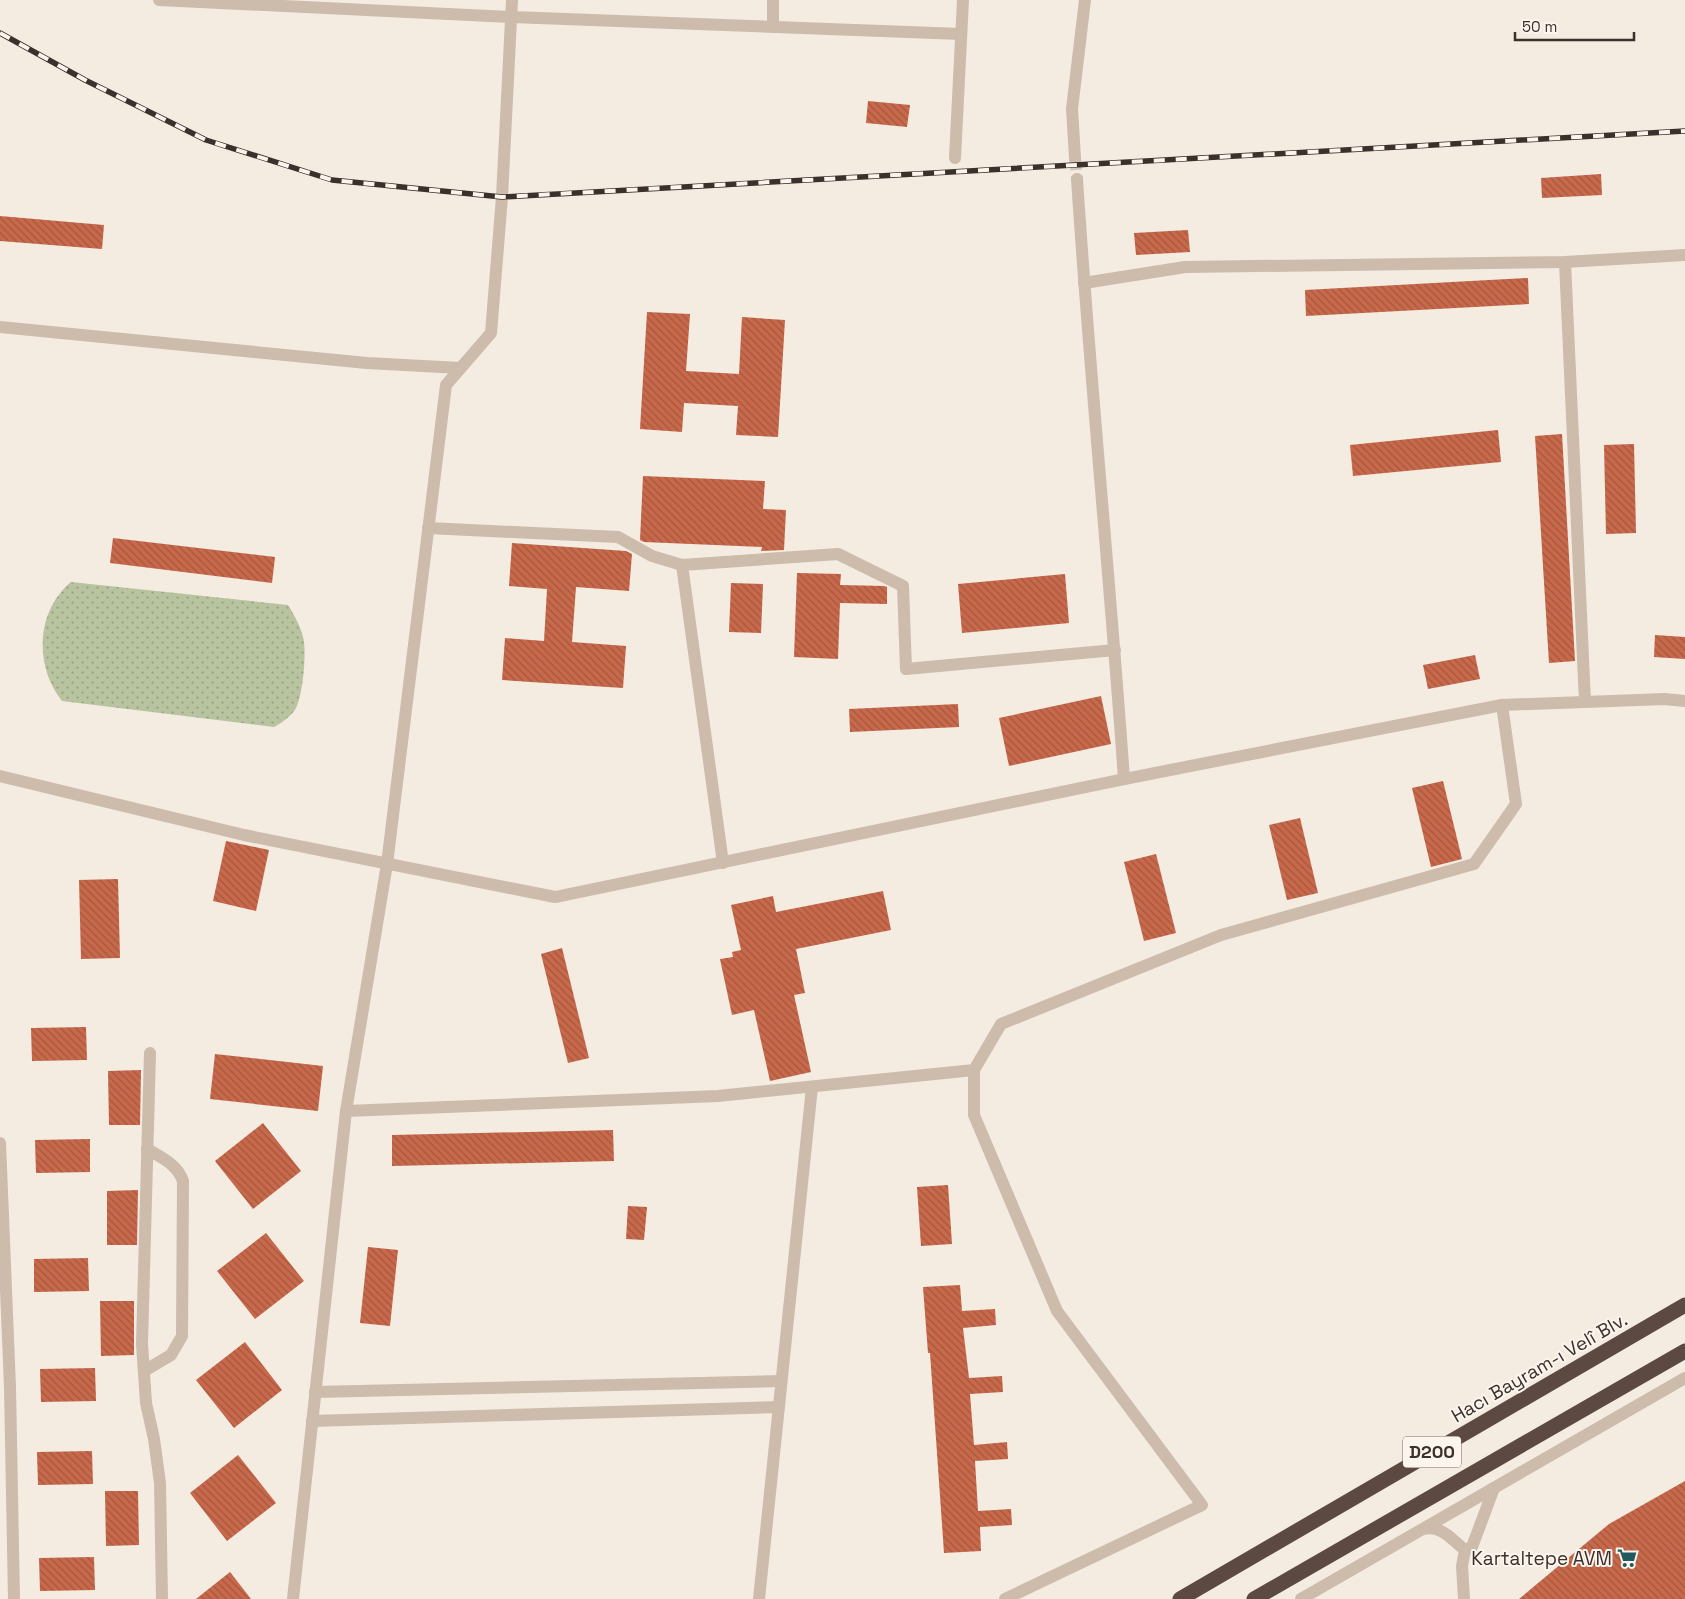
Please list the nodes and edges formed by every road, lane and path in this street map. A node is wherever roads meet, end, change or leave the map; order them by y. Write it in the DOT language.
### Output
graph roads {
  1 [pos="159,0"];
  2 [pos="512,0"];
  3 [pos="773,0"];
  4 [pos="963,0"];
  5 [pos="1085,0"];
  6 [pos="253,2"];
  7 [pos="512,17"];
  8 [pos="773,27"];
  9 [pos="961,34"];
  10 [pos="955,158"];
  11 [pos="1075,158"];
  12 [pos="1077,179"];
  13 [pos="1685,255"];
  14 [pos="1565,262"];
  15 [pos="1084,283"];
  16 [pos="0,327"];
  17 [pos="460,368"];
  18 [pos="428,528"];
  19 [pos="682,565"];
  20 [pos="1115,650"];
  21 [pos="1685,701"];
  22 [pos="1585,702"];
  23 [pos="1502,705"];
  24 [pos="0,776"];
  25 [pos="1124,780"];
  26 [pos="722,863"];
  27 [pos="386,864"];
  28 [pos="150,1053"];
  29 [pos="974,1070"];
  30 [pos="812,1087"];
  31 [pos="346,1111"];
  32 [pos="0,1143"];
  33 [pos="147,1150"];
  34 [pos="1685,1305"];
  35 [pos="1685,1351"];
  36 [pos="144,1371"];
  37 [pos="1685,1378"];
  38 [pos="781,1381"];
  39 [pos="5,1388"];
  40 [pos="316,1392"];
  41 [pos="779,1407"];
  42 [pos="312,1421"];
  43 [pos="1494,1488"];
  44 [pos="1418,1531"];
  45 [pos="1465,1550"];
  46 [pos="14,1599"];
  47 [pos="162,1599"];
  48 [pos="293,1599"];
  49 [pos="759,1599"];
  50 [pos="1005,1599"];
  51 [pos="1180,1599"];
  52 [pos="1254,1599"];
  53 [pos="1301,1599"];
  54 [pos="1464,1599"];
  1 -- 6 [label="street"];
  2 -- 7 [label="street"];
  3 -- 8 [label="street"];
  4 -- 9 [label="street"];
  5 -- 11 [label="street"];
  6 -- 7 [label="street"];
  7 -- 8 [label="street"];
  7 -- 17 [label="street"];
  8 -- 9 [label="street"];
  9 -- 10 [label="street"];
  12 -- 15 [label="street"];
  13 -- 14 [label="street"];
  14 -- 15 [label="street"];
  14 -- 22 [label="street"];
  15 -- 20 [label="street"];
  16 -- 17 [label="street"];
  17 -- 18 [label="street"];
  18 -- 19 [label="street"];
  18 -- 27 [label="street"];
  19 -- 20 [label="street"];
  19 -- 26 [label="street"];
  20 -- 25 [label="street"];
  21 -- 22 [label="street"];
  22 -- 23 [label="street"];
  23 -- 25 [label="street"];
  23 -- 29 [label="street"];
  24 -- 27 [label="street"];
  25 -- 26 [label="street"];
  26 -- 27 [label="street"];
  27 -- 31 [label="street"];
  28 -- 33 [label="street"];
  29 -- 30 [label="street"];
  29 -- 50 [label="street"];
  30 -- 31 [label="street"];
  30 -- 38 [label="street"];
  31 -- 40 [label="street"];
  32 -- 39 [label="street"];
  33 -- 36 [label="street"];
  33 -- 36 [label="street"];
  34 -- 51 [label="highway, Hacı Bayram-ı Velî Blv. / D200"];
  35 -- 52 [label="highway, D200"];
  36 -- 47 [label="street"];
  37 -- 43 [label="street"];
  38 -- 40 [label="street"];
  38 -- 41 [label="street"];
  39 -- 46 [label="street"];
  40 -- 42 [label="street"];
  41 -- 42 [label="street"];
  41 -- 49 [label="street"];
  42 -- 48 [label="street"];
  43 -- 44 [label="street"];
  43 -- 45 [label="street"];
  44 -- 45 [label="street"];
  44 -- 53 [label="street"];
  45 -- 54 [label="street"];
}
